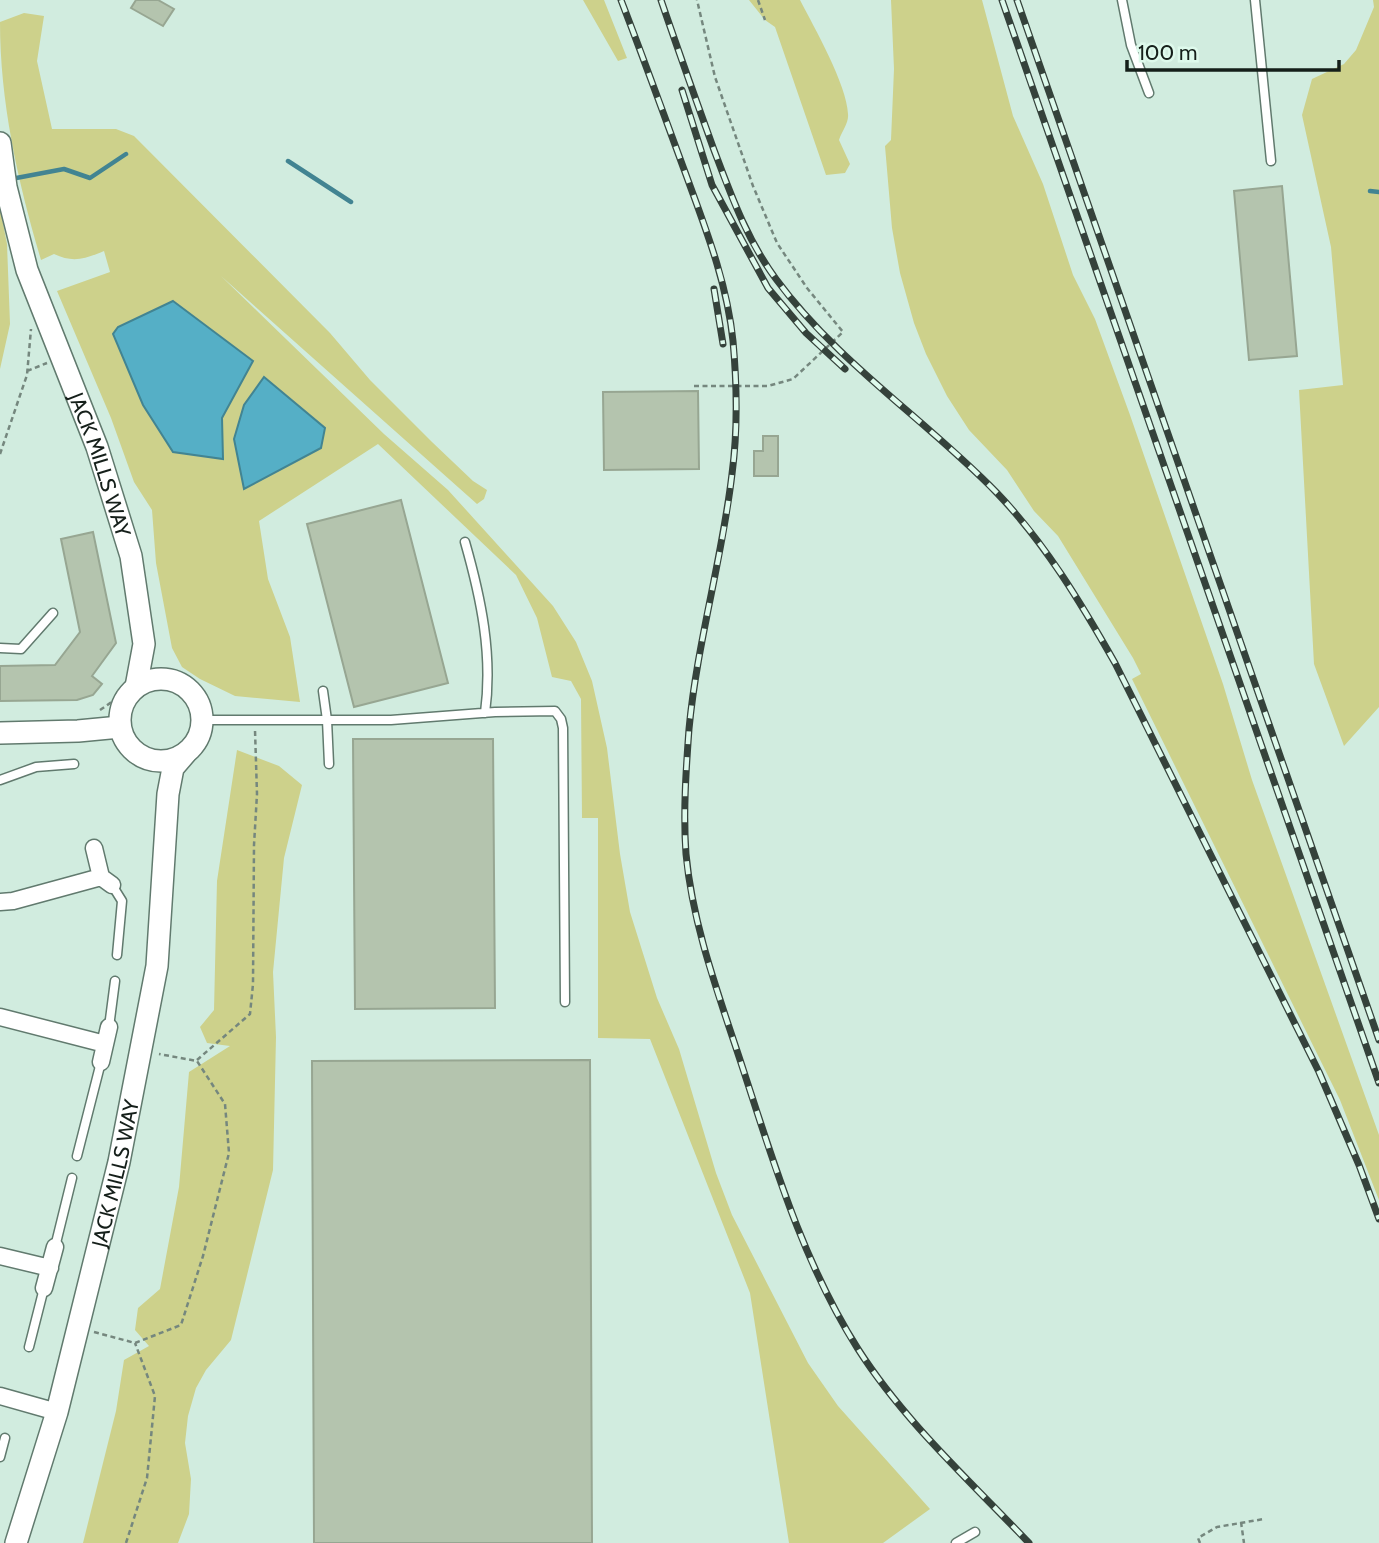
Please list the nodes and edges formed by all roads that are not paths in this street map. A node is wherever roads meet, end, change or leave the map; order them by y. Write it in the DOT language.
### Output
graph roads {
  1 [pos="1122,0"];
  2 [pos="1255,0"];
  3 [pos="1149,93"];
  4 [pos="0,144"];
  5 [pos="1270,161"];
  6 [pos="465,542"];
  7 [pos="53,613"];
  8 [pos="144,644"];
  9 [pos="0,648"];
  10 [pos="166,679"];
  11 [pos="128,686"];
  12 [pos="323,691"];
  13 [pos="485,713"];
  14 [pos="203,720"];
  15 [pos="327,720"];
  16 [pos="120,727"];
  17 [pos="0,733"];
  18 [pos="185,754"];
  19 [pos="155,761"];
  20 [pos="74,764"];
  21 [pos="329,764"];
  22 [pos="0,780"];
  23 [pos="168,794"];
  24 [pos="94,848"];
  25 [pos="106,881"];
  26 [pos="0,902"];
  27 [pos="117,955"];
  28 [pos="115,981"];
  29 [pos="565,1002"];
  30 [pos="0,1017"];
  31 [pos="109,1027"];
  32 [pos="105,1044"];
  33 [pos="101,1062"];
  34 [pos="77,1156"];
  35 [pos="72,1178"];
  36 [pos="55,1247"];
  37 [pos="0,1256"];
  38 [pos="50,1268"];
  39 [pos="44,1289"];
  40 [pos="29,1347"];
  41 [pos="0,1396"];
  42 [pos="57,1412"];
  43 [pos="5,1438"];
  44 [pos="0,1457"];
  45 [pos="975,1532"];
  46 [pos="16,1543"];
  47 [pos="956,1543"];
  1 -- 3 [label="lane"];
  2 -- 5 [label="lane"];
  4 -- 8 [label="main road, JACK MILLS WAY"];
  6 -- 13 [label="lane"];
  7 -- 9 [label="lane"];
  8 -- 10 [label="main road, JACK MILLS WAY"];
  8 -- 11 [label="main road, JACK MILLS WAY"];
  10 -- 11 [label="main road"];
  10 -- 14 [label="main road"];
  11 -- 16 [label="main road"];
  12 -- 15 [label="lane"];
  13 -- 15 [label="lane"];
  13 -- 29 [label="lane"];
  14 -- 15 [label="lane"];
  14 -- 18 [label="main road"];
  15 -- 21 [label="lane"];
  16 -- 17 [label="main road"];
  16 -- 19 [label="main road"];
  18 -- 19 [label="main road"];
  18 -- 23 [label="main road, JACK MILLS WAY"];
  19 -- 23 [label="main road, JACK MILLS WAY"];
  20 -- 22 [label="lane"];
  23 -- 42 [label="main road, JACK MILLS WAY"];
  24 -- 25 [label="street"];
  25 -- 26 [label="street"];
  25 -- 27 [label="lane"];
  28 -- 31 [label="lane"];
  30 -- 32 [label="street"];
  31 -- 32 [label="street"];
  32 -- 33 [label="street"];
  33 -- 34 [label="lane"];
  35 -- 36 [label="lane"];
  36 -- 38 [label="street"];
  37 -- 38 [label="street"];
  38 -- 39 [label="street"];
  39 -- 40 [label="lane"];
  41 -- 42 [label="street"];
  42 -- 46 [label="main road, JACK MILLS WAY"];
  43 -- 44 [label="lane"];
  45 -- 47 [label="lane"];
}
